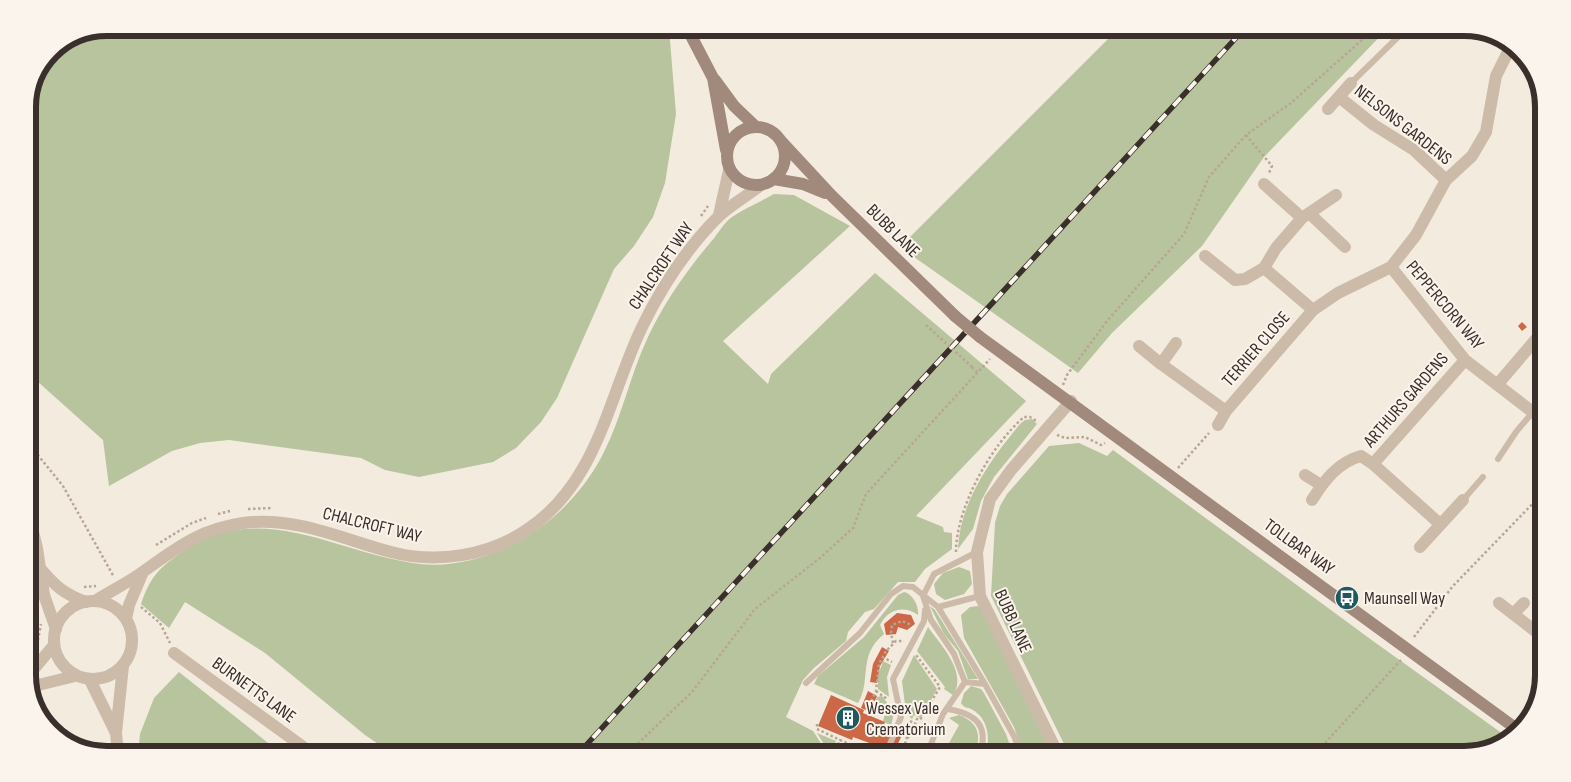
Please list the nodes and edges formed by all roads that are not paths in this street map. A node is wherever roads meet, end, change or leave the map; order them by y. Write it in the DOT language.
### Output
graph roads {
  1 [pos="691,36"];
  2 [pos="1399,36"];
  3 [pos="1508,52"];
  4 [pos="713,78"];
  5 [pos="1351,83"];
  6 [pos="1339,97"];
  7 [pos="1328,109"];
  8 [pos="755,126"];
  9 [pos="781,141"];
  10 [pos="726,152"];
  11 [pos="730,170"];
  12 [pos="774,179"];
  13 [pos="1446,180"];
  14 [pos="1264,184"];
  15 [pos="760,185"];
  16 [pos="1336,194"];
  17 [pos="832,196"];
  18 [pos="719,215"];
  19 [pos="1306,216"];
  20 [pos="1345,247"];
  21 [pos="1211,258"];
  22 [pos="1391,267"];
  23 [pos="1264,268"];
  24 [pos="1313,310"];
  25 [pos="1535,340"];
  26 [pos="1176,343"];
  27 [pos="1139,346"];
  28 [pos="1465,360"];
  29 [pos="1161,364"];
  30 [pos="1497,385"];
  31 [pos="1071,401"];
  32 [pos="1226,411"];
  33 [pos="1532,413"];
  34 [pos="1535,415"];
  35 [pos="1218,425"];
  36 [pos="1107,429"];
  37 [pos="1498,459"];
  38 [pos="1373,464"];
  39 [pos="1305,475"];
  40 [pos="1483,477"];
  41 [pos="1321,485"];
  42 [pos="1312,500"];
  43 [pos="1463,500"];
  44 [pos="1440,524"];
  45 [pos="1420,547"];
  46 [pos="36,549"];
  47 [pos="977,552"];
  48 [pos="40,568"];
  49 [pos="143,572"];
  50 [pos="923,596"];
  51 [pos="980,596"];
  52 [pos="90,601"];
  53 [pos="1499,603"];
  54 [pos="1524,603"];
  55 [pos="926,607"];
  56 [pos="938,607"];
  57 [pos="1513,614"];
  58 [pos="126,619"];
  59 [pos="56,629"];
  60 [pos="1535,630"];
  61 [pos="54,645"];
  62 [pos="174,653"];
  63 [pos="36,666"];
  64 [pos="124,666"];
  65 [pos="76,676"];
  66 [pos="90,680"];
  67 [pos="965,682"];
  68 [pos="806,683"];
  69 [pos="985,684"];
  70 [pos="37,685"];
  71 [pos="948,709"];
  72 [pos="1513,726"];
  73 [pos="116,732"];
  74 [pos="117,746"];
  75 [pos="302,746"];
  76 [pos="889,746"];
  77 [pos="930,746"];
  78 [pos="982,746"];
  79 [pos="1018,746"];
  80 [pos="1054,746"];
  1 -- 4 [label="main road"];
  2 -- 5 [label="lane"];
  3 -- 13 [label="street, NELSONS GARDENS"];
  4 -- 8 [label="main road"];
  4 -- 10 [label="main road"];
  5 -- 6 [label="street, NELSONS GARDENS"];
  6 -- 7 [label="street, NELSONS GARDENS"];
  6 -- 13 [label="street, NELSONS GARDENS"];
  8 -- 9 [label="main road"];
  8 -- 10 [label="main road"];
  9 -- 12 [label="main road"];
  9 -- 17 [label="main road, BUBB LANE"];
  10 -- 11 [label="main road"];
  11 -- 15 [label="main road"];
  11 -- 18 [label="street, CHALCROFT WAY"];
  12 -- 15 [label="main road"];
  12 -- 17 [label="main road, BUBB LANE"];
  13 -- 22 [label="street, NELSONS GARDENS"];
  14 -- 19 [label="street"];
  15 -- 18 [label="street, CHALCROFT WAY"];
  16 -- 19 [label="street"];
  17 -- 31 [label="main road, BUBB LANE, bridge"];
  18 -- 49 [label="street, CHALCROFT WAY"];
  19 -- 20 [label="street"];
  19 -- 23 [label="street"];
  21 -- 23 [label="street"];
  22 -- 24 [label="street, TERRIER CLOSE"];
  22 -- 28 [label="street, PEPPERCORN WAY"];
  23 -- 24 [label="street, TERRIER CLOSE"];
  24 -- 32 [label="street, TERRIER CLOSE"];
  25 -- 30 [label="street"];
  26 -- 29 [label="street"];
  27 -- 29 [label="street, TERRIER CLOSE"];
  28 -- 30 [label="street, PEPPERCORN WAY"];
  28 -- 38 [label="street, ARTHURS GARDENS"];
  29 -- 32 [label="street, TERRIER CLOSE"];
  30 -- 33 [label="street, PEPPERCORN WAY"];
  31 -- 36 [label="main road, BUBB LANE"];
  31 -- 47 [label="street, BUBB LANE"];
  32 -- 35 [label="street, TERRIER CLOSE"];
  33 -- 34 [label="street, PEPPERCORN WAY"];
  33 -- 37 [label="lane"];
  36 -- 72 [label="main road, TOLLBAR WAY"];
  38 -- 41 [label="street, ARTHURS GARDENS"];
  38 -- 44 [label="street, ARTHURS GARDENS"];
  39 -- 41 [label="street"];
  40 -- 43 [label="lane"];
  41 -- 42 [label="street, ARTHURS GARDENS"];
  43 -- 44 [label="street"];
  44 -- 45 [label="street"];
  46 -- 48 [label="street"];
  47 -- 50 [label="lane"];
  47 -- 51 [label="street, BUBB LANE"];
  48 -- 52 [label="street"];
  48 -- 59 [label="street"];
  49 -- 52 [label="street, CHALCROFT WAY"];
  49 -- 58 [label="street"];
  50 -- 55 [label="lane"];
  50 -- 56 [label="lane"];
  50 -- 68 [label="lane"];
  51 -- 56 [label="lane"];
  51 -- 80 [label="street, BUBB LANE"];
  52 -- 58 [label="street"];
  52 -- 59 [label="street"];
  53 -- 57 [label="street"];
  54 -- 57 [label="street"];
  55 -- 67 [label="lane"];
  55 -- 76 [label="lane"];
  56 -- 69 [label="lane"];
  57 -- 60 [label="street"];
  58 -- 64 [label="street"];
  59 -- 61 [label="street"];
  61 -- 63 [label="street"];
  61 -- 65 [label="street"];
  62 -- 75 [label="street, BURNETTS LANE"];
  64 -- 66 [label="street"];
  64 -- 73 [label="street"];
  65 -- 66 [label="street"];
  65 -- 70 [label="street"];
  66 -- 73 [label="street"];
  67 -- 69 [label="lane"];
  67 -- 71 [label="lane"];
  69 -- 79 [label="lane"];
  71 -- 77 [label="lane"];
  71 -- 78 [label="lane"];
  73 -- 74 [label="street"];
}
